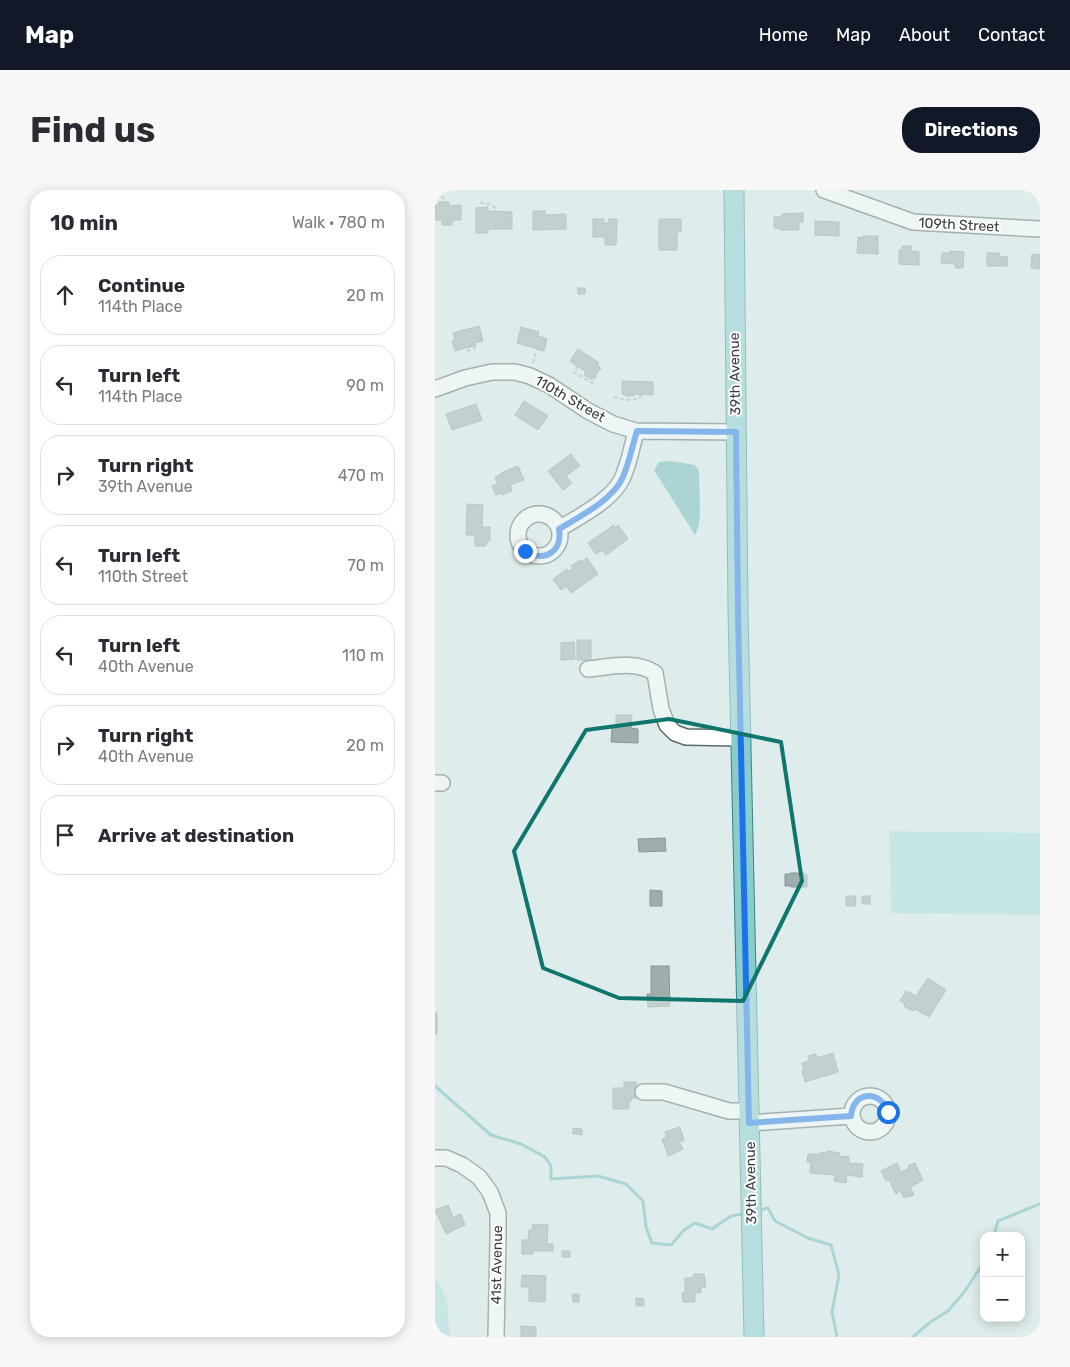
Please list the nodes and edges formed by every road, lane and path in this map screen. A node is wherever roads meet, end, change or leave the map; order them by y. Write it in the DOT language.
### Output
graph roads {
  1 [pos="734,190"];
  2 [pos="824,190"];
  3 [pos="435,197"];
  4 [pos="445,202"];
  5 [pos="481,203"];
  6 [pos="495,211"];
  7 [pos="1040,229"];
  8 [pos="474,346"];
  9 [pos="537,349"];
  10 [pos="467,350"];
  11 [pos="577,366"];
  12 [pos="597,375"];
  13 [pos="529,376"];
  14 [pos="435,388"];
  15 [pos="641,395"];
  16 [pos="614,397"];
  17 [pos="637,431"];
  18 [pos="736,432"];
  19 [pos="559,529"];
  20 [pos="588,669"];
  21 [pos="741,738"];
  22 [pos="643,1092"];
  23 [pos="851,1116"];
  24 [pos="749,1117"];
  25 [pos="440,1158"];
  26 [pos="496,1337"];
  27 [pos="754,1337"];
  1 -- 18 [label="main road, 39th Avenue"];
  2 -- 7 [label="street, 109th Street"];
  3 -- 4 [label="path"];
  5 -- 6 [label="path"];
  8 -- 10 [label="path"];
  9 -- 13 [label="path"];
  11 -- 12 [label="path"];
  13 -- 14 [label="street, 110th Street"];
  13 -- 17 [label="street, 110th Street"];
  15 -- 16 [label="path"];
  17 -- 18 [label="street, 110th Street"];
  17 -- 19 [label="street"];
  18 -- 21 [label="main road, 39th Avenue"];
  20 -- 21 [label="street"];
  21 -- 24 [label="main road, 39th Avenue"];
  22 -- 24 [label="street"];
  23 -- 24 [label="street"];
  24 -- 27 [label="main road, 39th Avenue"];
  25 -- 26 [label="street, 41st Avenue"];
}
